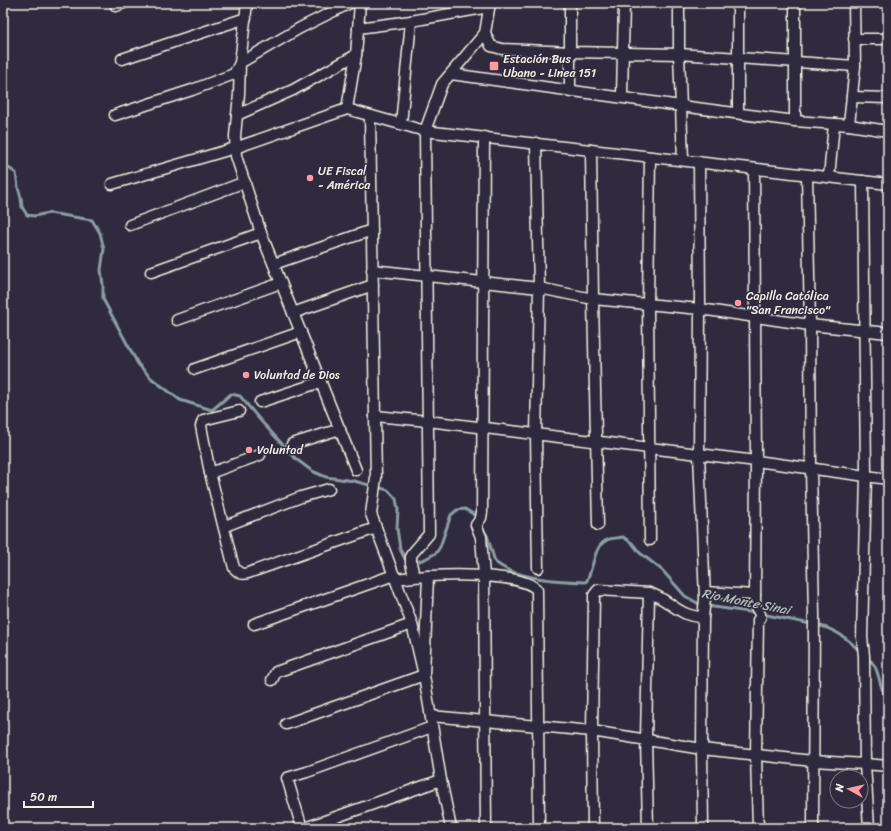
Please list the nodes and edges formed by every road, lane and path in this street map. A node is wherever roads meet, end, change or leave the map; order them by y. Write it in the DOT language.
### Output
graph roads {
  1 [pos="247,3"];
  2 [pos="350,3"];
  3 [pos="360,3"];
  4 [pos="570,3"];
  5 [pos="624,3"];
  6 [pos="679,3"];
  7 [pos="738,3"];
  8 [pos="795,3"];
  9 [pos="854,3"];
  10 [pos="489,5"];
  11 [pos="246,18"];
  12 [pos="411,21"];
  13 [pos="358,28"];
  14 [pos="485,33"];
  15 [pos="854,39"];
  16 [pos="888,39"];
  17 [pos="571,52"];
  18 [pos="622,53"];
  19 [pos="679,54"];
  20 [pos="356,55"];
  21 [pos="122,58"];
  22 [pos="738,58"];
  23 [pos="795,61"];
  24 [pos="240,63"];
  25 [pos="854,66"];
  26 [pos="451,74"];
  27 [pos="570,92"];
  28 [pos="622,97"];
  29 [pos="852,97"];
  30 [pos="888,98"];
  31 [pos="681,106"];
  32 [pos="347,109"];
  33 [pos="738,113"];
  34 [pos="115,115"];
  35 [pos="237,115"];
  36 [pos="370,116"];
  37 [pos="795,121"];
  38 [pos="401,124"];
  39 [pos="834,124"];
  40 [pos="849,125"];
  41 [pos="425,131"];
  42 [pos="888,131"];
  43 [pos="484,137"];
  44 [pos="536,144"];
  45 [pos="235,148"];
  46 [pos="591,150"];
  47 [pos="650,157"];
  48 [pos="683,160"];
  49 [pos="699,162"];
  50 [pos="754,169"];
  51 [pos="807,175"];
  52 [pos="829,177"];
  53 [pos="864,181"];
  54 [pos="245,182"];
  55 [pos="112,184"];
  56 [pos="888,184"];
  57 [pos="130,225"];
  58 [pos="372,230"];
  59 [pos="261,233"];
  60 [pos="274,264"];
  61 [pos="372,270"];
  62 [pos="151,272"];
  63 [pos="427,276"];
  64 [pos="483,281"];
  65 [pos="281,283"];
  66 [pos="372,285"];
  67 [pos="539,288"];
  68 [pos="593,299"];
  69 [pos="648,303"];
  70 [pos="700,309"];
  71 [pos="293,313"];
  72 [pos="756,317"];
  73 [pos="177,320"];
  74 [pos="810,325"];
  75 [pos="865,331"];
  76 [pos="301,332"];
  77 [pos="888,333"];
  78 [pos="194,369"];
  79 [pos="321,382"];
  80 [pos="260,402"];
  81 [pos="239,410"];
  82 [pos="374,416"];
  83 [pos="428,421"];
  84 [pos="483,427"];
  85 [pos="340,429"];
  86 [pos="536,434"];
  87 [pos="596,441"];
  88 [pos="292,444"];
  89 [pos="650,448"];
  90 [pos="699,454"];
  91 [pos="260,455"];
  92 [pos="756,461"];
  93 [pos="811,468"];
  94 [pos="356,470"];
  95 [pos="210,473"];
  96 [pos="866,476"];
  97 [pos="888,479"];
  98 [pos="328,489"];
  99 [pos="598,524"];
  100 [pos="224,526"];
  101 [pos="376,528"];
  102 [pos="650,540"];
  103 [pos="538,568"];
  104 [pos="414,576"];
  105 [pos="428,576"];
  106 [pos="484,576"];
  107 [pos="395,577"];
  108 [pos="649,593"];
  109 [pos="755,595"];
  110 [pos="704,604"];
  111 [pos="254,624"];
  112 [pos="412,624"];
  113 [pos="424,675"];
  114 [pos="272,680"];
  115 [pos="431,716"];
  116 [pos="484,720"];
  117 [pos="286,724"];
  118 [pos="537,726"];
  119 [pos="432,727"];
  120 [pos="592,731"];
  121 [pos="646,739"];
  122 [pos="702,749"];
  123 [pos="756,755"];
  124 [pos="813,761"];
  125 [pos="865,764"];
  126 [pos="888,766"];
  127 [pos="441,780"];
  128 [pos="303,828"];
  129 [pos="451,828"];
  130 [pos="486,828"];
  131 [pos="539,828"];
  132 [pos="593,828"];
  133 [pos="648,828"];
  134 [pos="703,828"];
  135 [pos="758,828"];
  136 [pos="813,828"];
  137 [pos="869,828"];
  1 -- 11 [label="street"];
  2 -- 24 [label="street"];
  3 -- 13 [label="street"];
  4 -- 17 [label="street"];
  5 -- 18 [label="street"];
  6 -- 19 [label="street"];
  7 -- 22 [label="street"];
  8 -- 23 [label="street"];
  9 -- 15 [label="street"];
  10 -- 12 [label="street"];
  10 -- 14 [label="street"];
  11 -- 21 [label="street"];
  11 -- 24 [label="street"];
  12 -- 13 [label="street"];
  12 -- 38 [label="street"];
  13 -- 20 [label="street"];
  14 -- 17 [label="street"];
  14 -- 26 [label="street"];
  15 -- 16 [label="street"];
  15 -- 25 [label="street"];
  17 -- 18 [label="street"];
  17 -- 27 [label="street"];
  18 -- 19 [label="street"];
  18 -- 28 [label="street"];
  19 -- 22 [label="street"];
  19 -- 31 [label="street"];
  20 -- 32 [label="street"];
  20 -- 35 [label="street"];
  22 -- 23 [label="street"];
  22 -- 33 [label="street"];
  23 -- 25 [label="street"];
  23 -- 37 [label="street"];
  24 -- 34 [label="street"];
  24 -- 35 [label="street"];
  25 -- 29 [label="street"];
  26 -- 27 [label="street"];
  26 -- 41 [label="street"];
  27 -- 28 [label="street"];
  28 -- 31 [label="street"];
  29 -- 30 [label="street"];
  29 -- 40 [label="street"];
  31 -- 33 [label="street"];
  31 -- 48 [label="street"];
  32 -- 36 [label="street"];
  32 -- 45 [label="street"];
  33 -- 37 [label="street"];
  35 -- 45 [label="street"];
  36 -- 38 [label="street"];
  36 -- 58 [label="street"];
  37 -- 39 [label="street"];
  38 -- 41 [label="street"];
  39 -- 40 [label="street"];
  39 -- 52 [label="street"];
  40 -- 42 [label="street"];
  41 -- 43 [label="street"];
  41 -- 63 [label="street"];
  43 -- 44 [label="street"];
  43 -- 64 [label="street"];
  44 -- 46 [label="street"];
  44 -- 67 [label="street"];
  45 -- 54 [label="street"];
  45 -- 55 [label="street"];
  46 -- 47 [label="street"];
  46 -- 68 [label="street"];
  47 -- 48 [label="street"];
  47 -- 69 [label="street"];
  48 -- 49 [label="street"];
  49 -- 50 [label="street"];
  49 -- 70 [label="street"];
  50 -- 51 [label="street"];
  50 -- 72 [label="street"];
  51 -- 52 [label="street"];
  51 -- 74 [label="street"];
  52 -- 53 [label="street"];
  53 -- 56 [label="street"];
  53 -- 75 [label="street"];
  54 -- 57 [label="street"];
  54 -- 59 [label="street"];
  58 -- 60 [label="street"];
  58 -- 61 [label="street"];
  59 -- 60 [label="street"];
  59 -- 62 [label="street"];
  60 -- 65 [label="street"];
  61 -- 63 [label="street"];
  61 -- 66 [label="street"];
  63 -- 64 [label="street"];
  63 -- 83 [label="street"];
  64 -- 67 [label="street"];
  64 -- 84 [label="street"];
  65 -- 71 [label="street"];
  65 -- 73 [label="street"];
  66 -- 71 [label="street"];
  66 -- 82 [label="street"];
  67 -- 68 [label="street"];
  67 -- 86 [label="street"];
  68 -- 69 [label="street"];
  68 -- 87 [label="street"];
  69 -- 70 [label="street"];
  69 -- 89 [label="street"];
  70 -- 72 [label="street"];
  70 -- 90 [label="street"];
  71 -- 76 [label="street"];
  72 -- 74 [label="street"];
  72 -- 92 [label="street"];
  74 -- 75 [label="street"];
  74 -- 93 [label="street"];
  75 -- 77 [label="street"];
  75 -- 96 [label="street"];
  76 -- 78 [label="street"];
  76 -- 79 [label="street"];
  79 -- 80 [label="street"];
  79 -- 85 [label="street"];
  81 -- 95 [label="street"];
  82 -- 83 [label="street"];
  82 -- 101 [label="street"];
  83 -- 84 [label="street"];
  83 -- 104 [label="street"];
  84 -- 86 [label="street"];
  84 -- 106 [label="street"];
  85 -- 88 [label="street"];
  85 -- 94 [label="street"];
  86 -- 87 [label="street"];
  86 -- 103 [label="street"];
  87 -- 89 [label="street"];
  87 -- 99 [label="street"];
  89 -- 90 [label="street"];
  89 -- 102 [label="street"];
  90 -- 92 [label="street"];
  90 -- 110 [label="street"];
  91 -- 95 [label="street"];
  92 -- 93 [label="street"];
  92 -- 109 [label="street"];
  93 -- 96 [label="street"];
  93 -- 124 [label="street"];
  95 -- 100 [label="street"];
  96 -- 97 [label="street"];
  96 -- 125 [label="street"];
  98 -- 100 [label="street"];
  100 -- 101 [label="street"];
  101 -- 107 [label="street"];
  104 -- 105 [label="street"];
  104 -- 107 [label="street"];
  105 -- 106 [label="street"];
  105 -- 113 [label="street"];
  106 -- 116 [label="street"];
  106 -- 118 [label="street"];
  107 -- 111 [label="street"];
  107 -- 112 [label="street"];
  108 -- 110 [label="street"];
  108 -- 120 [label="street"];
  108 -- 121 [label="street"];
  109 -- 110 [label="street"];
  109 -- 123 [label="street"];
  110 -- 122 [label="street"];
  112 -- 113 [label="street"];
  112 -- 114 [label="street"];
  113 -- 115 [label="street"];
  113 -- 117 [label="street"];
  115 -- 116 [label="street"];
  115 -- 119 [label="street"];
  116 -- 118 [label="street"];
  116 -- 130 [label="street"];
  118 -- 120 [label="street"];
  118 -- 131 [label="street"];
  119 -- 127 [label="street"];
  119 -- 128 [label="street"];
  120 -- 121 [label="street"];
  120 -- 132 [label="street"];
  121 -- 122 [label="street"];
  121 -- 133 [label="street"];
  122 -- 123 [label="street"];
  122 -- 134 [label="street"];
  123 -- 124 [label="street"];
  123 -- 135 [label="street"];
  124 -- 125 [label="street"];
  124 -- 136 [label="street"];
  125 -- 126 [label="street"];
  125 -- 137 [label="street"];
  127 -- 128 [label="street"];
  127 -- 129 [label="street"];
}
